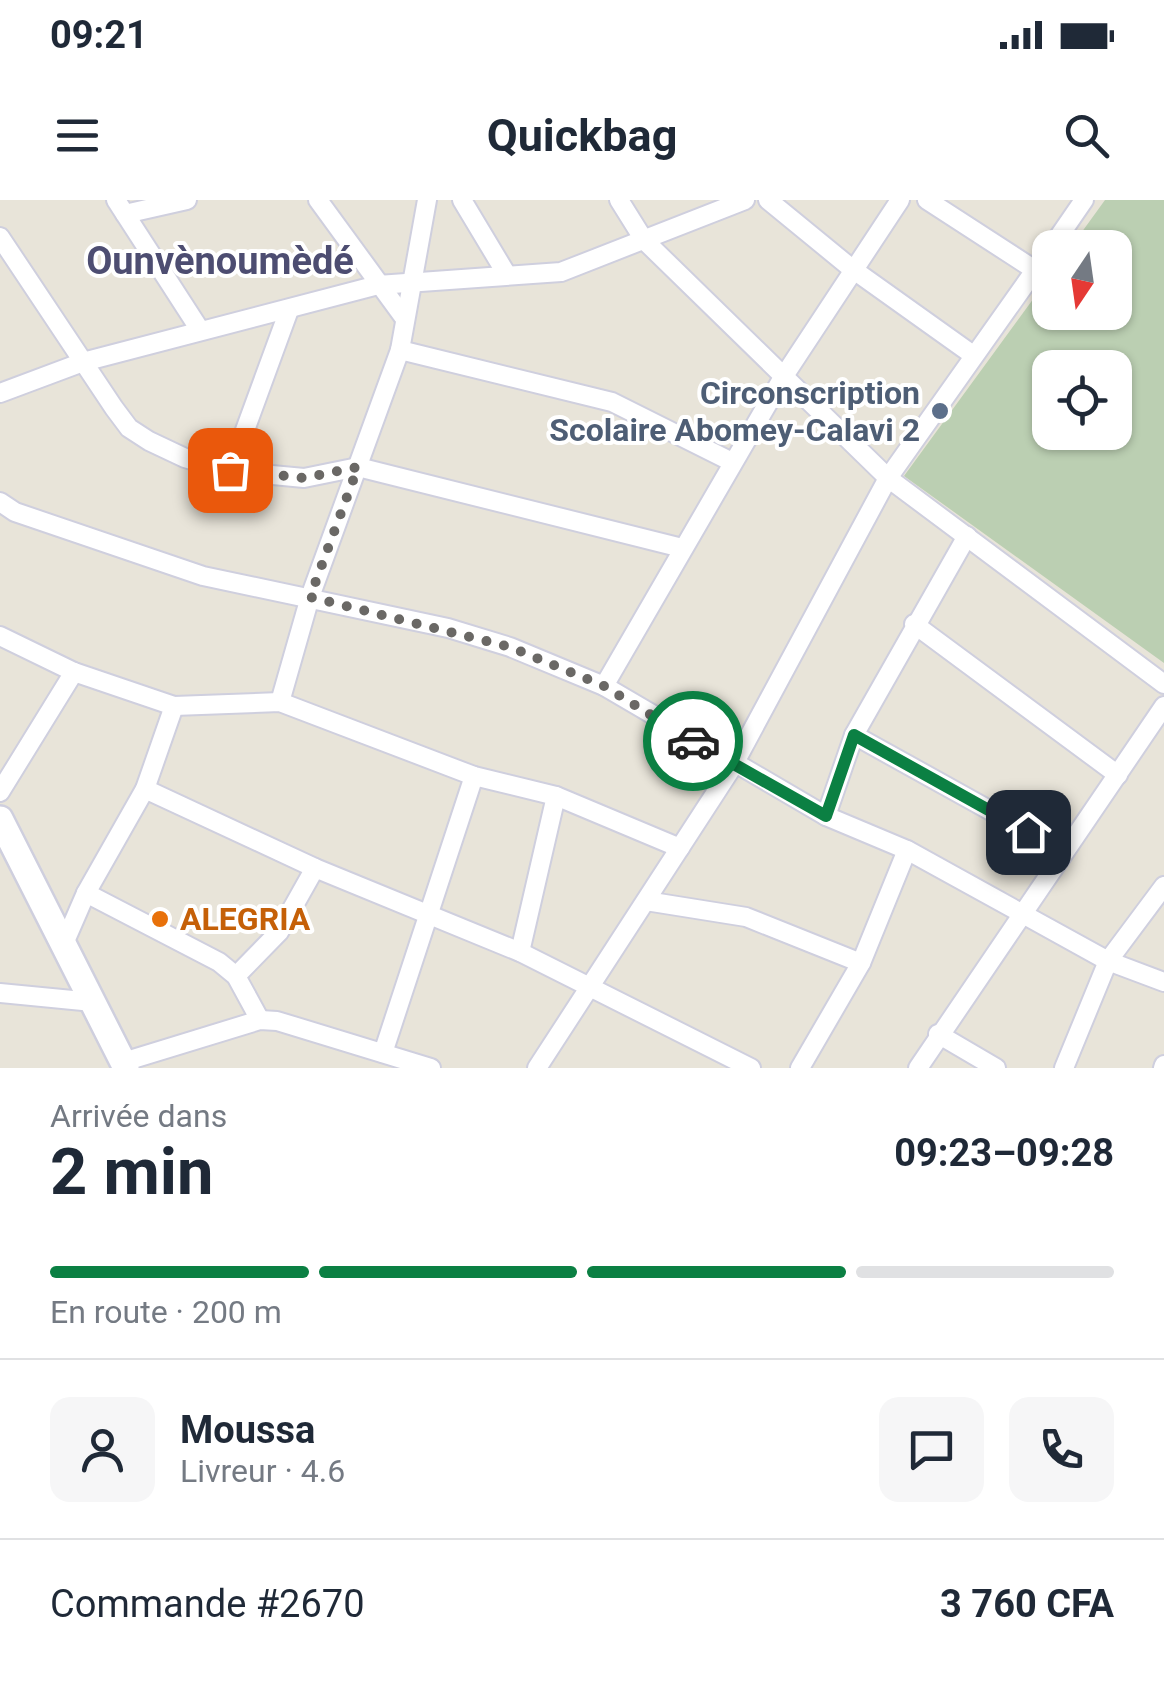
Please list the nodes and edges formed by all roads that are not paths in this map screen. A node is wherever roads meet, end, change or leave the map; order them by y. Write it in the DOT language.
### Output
graph roads {
  1 [pos="188,200"];
  2 [pos="318,200"];
  3 [pos="427,200"];
  4 [pos="462,200"];
  5 [pos="619,200"];
  6 [pos="745,200"];
  7 [pos="768,200"];
  8 [pos="900,200"];
  9 [pos="927,200"];
  10 [pos="1084,200"];
  11 [pos="121,207"];
  12 [pos="1063,230"];
  13 [pos="0,237"];
  14 [pos="644,240"];
  15 [pos="852,268"];
  16 [pos="1032,268"];
  17 [pos="1032,274"];
  18 [pos="507,276"];
  19 [pos="410,284"];
  20 [pos="378,285"];
  21 [pos="289,310"];
  22 [pos="405,319"];
  23 [pos="200,330"];
  24 [pos="400,350"];
  25 [pos="973,355"];
  26 [pos="82,362"];
  27 [pos="782,378"];
  28 [pos="0,393"];
  29 [pos="732,462"];
  30 [pos="358,467"];
  31 [pos="230,470"];
  32 [pos="888,478"];
  33 [pos="0,502"];
  34 [pos="967,536"];
  35 [pos="682,548"];
  36 [pos="310,597"];
  37 [pos="914,624"];
  38 [pos="0,636"];
  39 [pos="74,672"];
  40 [pos="1164,684"];
  41 [pos="604,686"];
  42 [pos="280,702"];
  43 [pos="174,706"];
  44 [pos="1164,706"];
  45 [pos="854,735"];
  46 [pos="733,766"];
  47 [pos="1118,775"];
  48 [pos="474,776"];
  49 [pos="145,789"];
  50 [pos="0,792"];
  51 [pos="556,796"];
  52 [pos="826,816"];
  53 [pos="0,819"];
  54 [pos="680,848"];
  55 [pos="907,850"];
  56 [pos="1064,851"];
  57 [pos="315,868"];
  58 [pos="1164,886"];
  59 [pos="86,892"];
  60 [pos="646,901"];
  61 [pos="430,913"];
  62 [pos="1022,916"];
  63 [pos="63,946"];
  64 [pos="520,952"];
  65 [pos="1108,961"];
  66 [pos="861,962"];
  67 [pos="236,976"];
  68 [pos="1164,982"];
  69 [pos="589,988"];
  70 [pos="0,993"];
  71 [pos="93,1002"];
  72 [pos="260,1020"];
  73 [pos="938,1034"];
  74 [pos="383,1053"];
  75 [pos="125,1065"];
  76 [pos="431,1068"];
  77 [pos="537,1068"];
  78 [pos="751,1068"];
  79 [pos="800,1068"];
  80 [pos="918,1068"];
  81 [pos="996,1068"];
  82 [pos="1064,1068"];
  1 -- 11 [label="street"];
  2 -- 20 [label="street"];
  3 -- 19 [label="street"];
  4 -- 18 [label="street"];
  5 -- 14 [label="street"];
  6 -- 14 [label="street"];
  7 -- 15 [label="street"];
  8 -- 15 [label="street"];
  9 -- 16 [label="street"];
  10 -- 12 [label="street"];
  11 -- 23 [label="street"];
  13 -- 26 [label="street"];
  14 -- 18 [label="street"];
  14 -- 27 [label="street"];
  15 -- 25 [label="street"];
  15 -- 27 [label="street"];
  17 -- 25 [label="street"];
  18 -- 19 [label="street"];
  19 -- 20 [label="street"];
  19 -- 22 [label="street"];
  20 -- 21 [label="street"];
  20 -- 22 [label="street"];
  21 -- 23 [label="street"];
  21 -- 31 [label="street"];
  22 -- 24 [label="street"];
  23 -- 26 [label="street"];
  24 -- 29 [label="street"];
  24 -- 30 [label="street"];
  25 -- 32 [label="street"];
  26 -- 28 [label="street"];
  26 -- 31 [label="street"];
  27 -- 29 [label="street"];
  27 -- 32 [label="street"];
  29 -- 35 [label="street"];
  30 -- 31 [label="street"];
  30 -- 35 [label="street"];
  30 -- 36 [label="street"];
  32 -- 34 [label="street"];
  32 -- 46 [label="street"];
  33 -- 36 [label="street"];
  34 -- 37 [label="street"];
  34 -- 40 [label="street"];
  35 -- 41 [label="street"];
  36 -- 41 [label="street"];
  36 -- 42 [label="street"];
  37 -- 45 [label="street"];
  37 -- 47 [label="street"];
  38 -- 39 [label="street"];
  39 -- 43 [label="street"];
  39 -- 50 [label="street"];
  41 -- 46 [label="street"];
  42 -- 43 [label="street"];
  42 -- 48 [label="street"];
  43 -- 49 [label="street"];
  44 -- 47 [label="street"];
  45 -- 52 [label="street"];
  45 -- 56 [label="street"];
  46 -- 52 [label="street"];
  46 -- 54 [label="street"];
  47 -- 56 [label="street"];
  48 -- 51 [label="street"];
  48 -- 61 [label="street"];
  49 -- 57 [label="street"];
  49 -- 59 [label="street"];
  51 -- 54 [label="street"];
  51 -- 64 [label="street"];
  52 -- 55 [label="street"];
  53 -- 63 [label="main road"];
  54 -- 60 [label="street"];
  55 -- 62 [label="street"];
  55 -- 66 [label="street"];
  56 -- 62 [label="street"];
  57 -- 61 [label="street"];
  57 -- 67 [label="street"];
  58 -- 65 [label="street"];
  59 -- 63 [label="street"];
  59 -- 67 [label="street"];
  60 -- 66 [label="street"];
  60 -- 69 [label="street"];
  61 -- 64 [label="street"];
  61 -- 74 [label="street"];
  62 -- 65 [label="street"];
  62 -- 73 [label="street"];
  63 -- 71 [label="main road"];
  64 -- 69 [label="street"];
  65 -- 68 [label="street"];
  65 -- 82 [label="street"];
  66 -- 79 [label="street"];
  67 -- 72 [label="street"];
  69 -- 77 [label="street"];
  69 -- 78 [label="street"];
  70 -- 71 [label="street"];
  71 -- 75 [label="main road"];
  72 -- 74 [label="street"];
  72 -- 75 [label="street"];
  73 -- 80 [label="street"];
  73 -- 81 [label="street"];
  74 -- 76 [label="street"];
}
